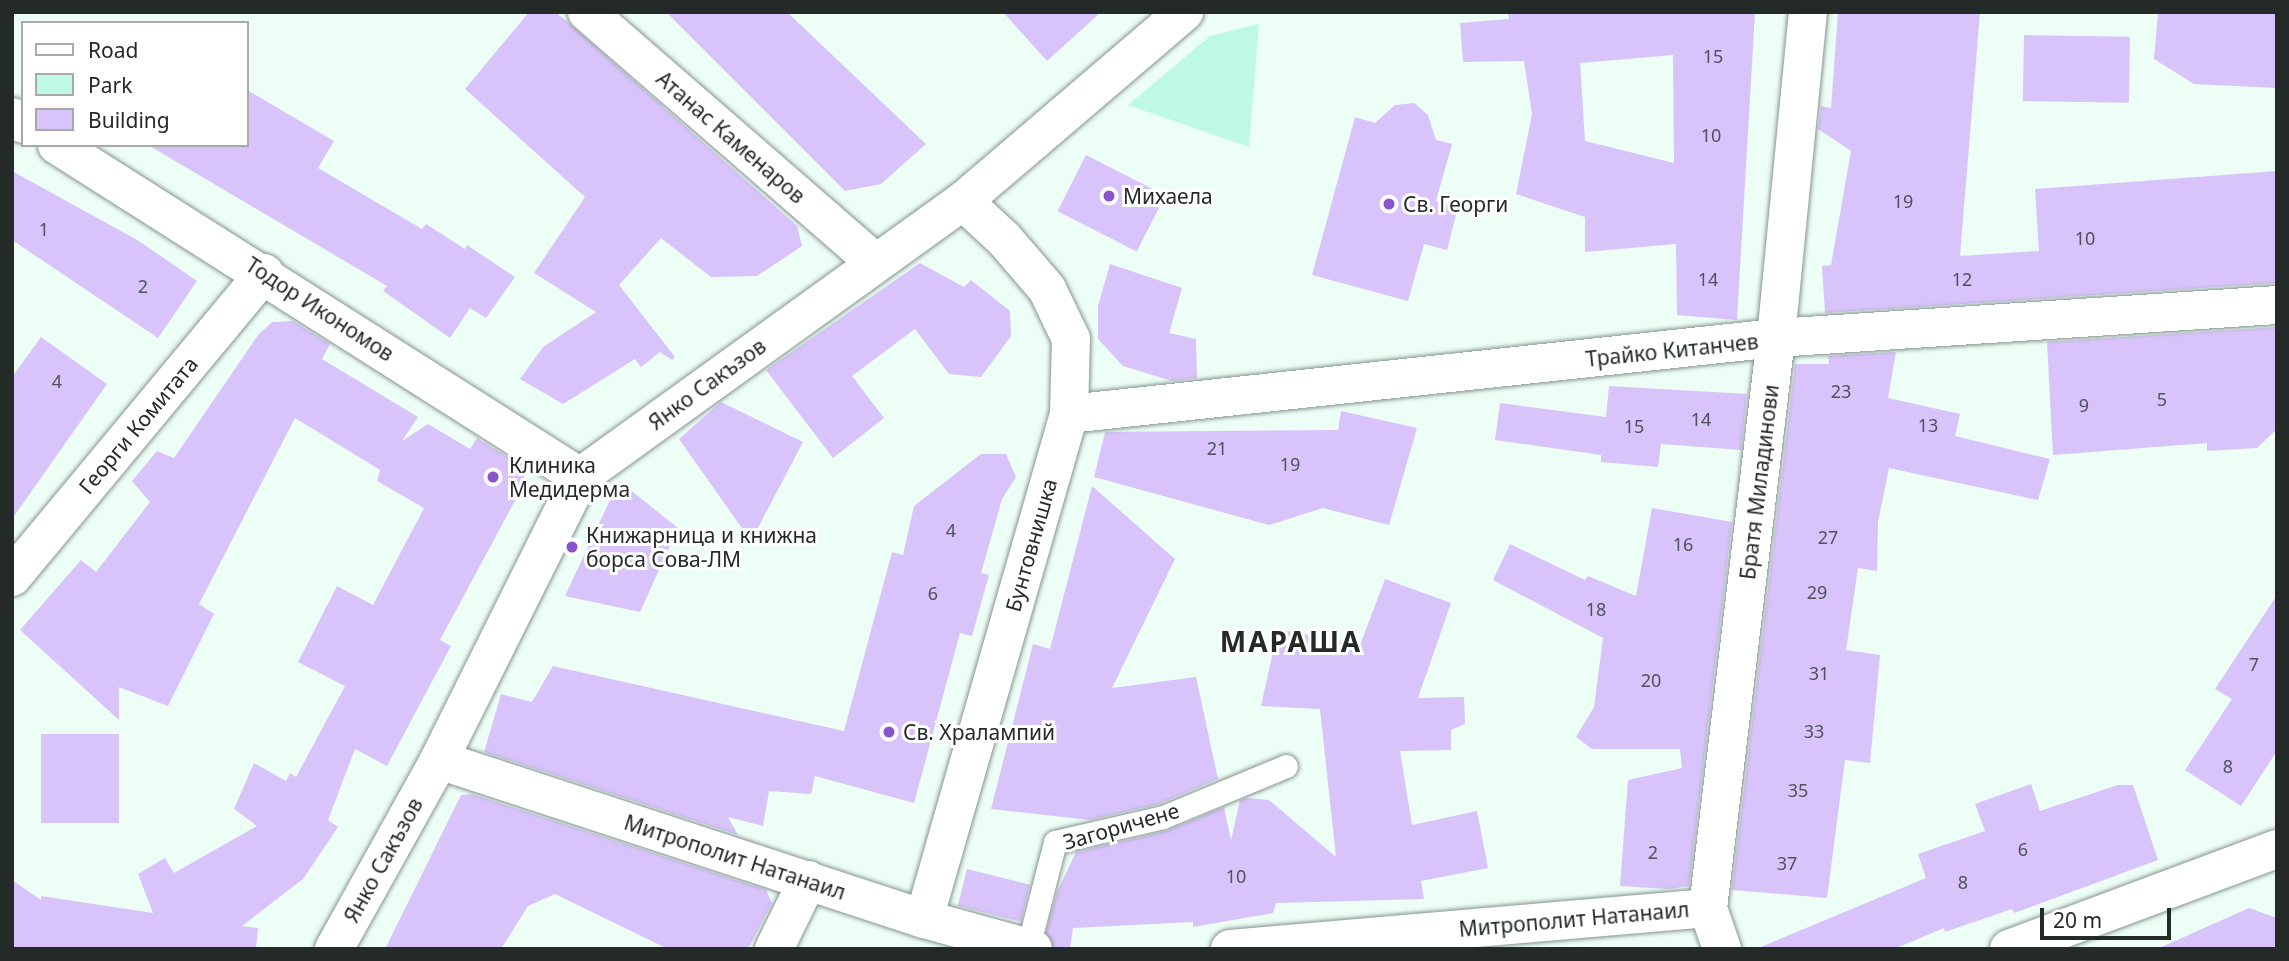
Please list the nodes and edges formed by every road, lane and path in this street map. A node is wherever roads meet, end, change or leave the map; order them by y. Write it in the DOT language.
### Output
graph roads {
  1 [pos="587,12"];
  2 [pos="1184,12"];
  3 [pos="1808,12"];
  4 [pos="60,147"];
  5 [pos="962,201"];
  6 [pos="875,262"];
  7 [pos="264,273"];
  8 [pos="2277,305"];
  9 [pos="1776,338"];
  10 [pos="1069,414"];
  11 [pos="580,477"];
  12 [pos="12,577"];
  13 [pos="439,761"];
  14 [pos="1286,766"];
  15 [pos="2277,849"];
  16 [pos="808,880"];
  17 [pos="1708,908"];
  18 [pos="924,919"];
  19 [pos="1030,948"];
  20 [pos="334,949"];
  21 [pos="774,949"];
  22 [pos="1230,949"];
  23 [pos="1722,949"];
  24 [pos="2009,949"];
  1 -- 6 [label="street, Атанас Каменаров"];
  2 -- 5 [label="street, Янко Сакъзов"];
  3 -- 9 [label="street, Братя Миладинови"];
  4 -- 7 [label="street, Тодор Икономов"];
  5 -- 6 [label="street, Янко Сакъзов"];
  5 -- 10 [label="street, Бунтовнишка"];
  6 -- 11 [label="street, Янко Сакъзов"];
  7 -- 11 [label="street, Тодор Икономов"];
  7 -- 12 [label="street, Георги Комитата"];
  8 -- 9 [label="street, Трайко Китанчев"];
  9 -- 10 [label="street, Трайко Китанчев"];
  9 -- 17 [label="street, Братя Миладинови"];
  10 -- 18 [label="street, Бунтовнишка"];
  11 -- 13 [label="street, Янко Сакъзов"];
  13 -- 16 [label="street, Митрополит Натанаил"];
  13 -- 20 [label="street, Янко Сакъзов"];
  14 -- 19 [label="lane, Загоричене"];
  15 -- 24 [label="street"];
  16 -- 18 [label="street, Митрополит Натанаил"];
  16 -- 21 [label="street"];
  17 -- 22 [label="street, Митрополит Натанаил"];
  17 -- 23 [label="street, Братя Миладинови"];
  18 -- 19 [label="street, Митрополит Натанаил"];
}
